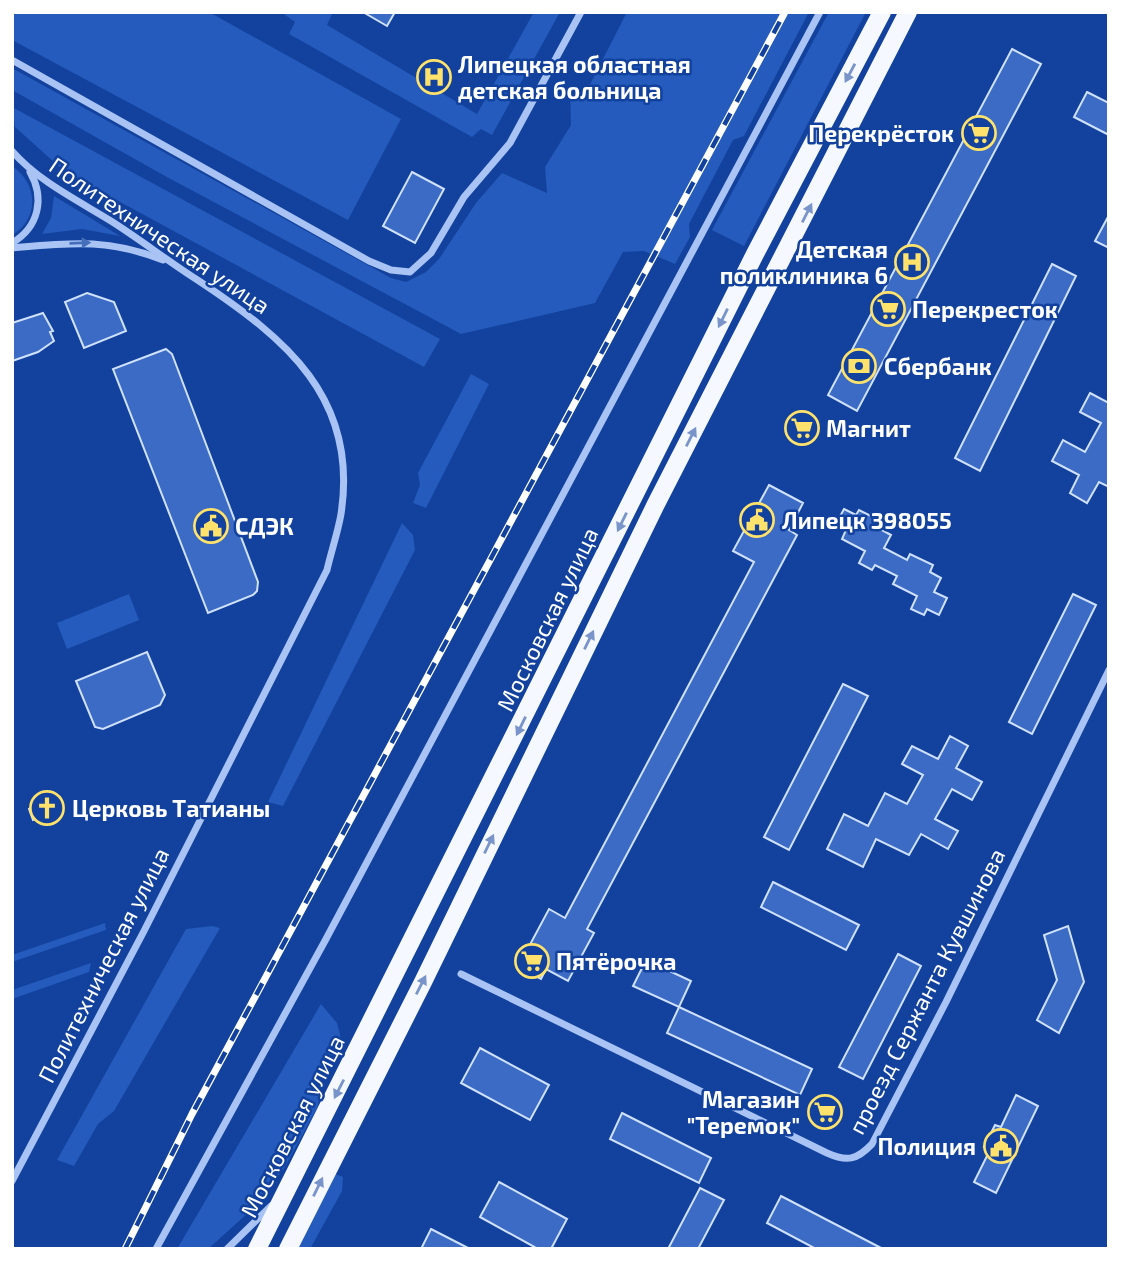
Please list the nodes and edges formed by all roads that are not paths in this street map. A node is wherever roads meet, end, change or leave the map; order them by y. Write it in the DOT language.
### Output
graph roads {
  1 [pos="581,12"];
  2 [pos="820,12"];
  3 [pos="882,12"];
  4 [pos="908,12"];
  5 [pos="12,60"];
  6 [pos="12,151"];
  7 [pos="12,157"];
  8 [pos="28,169"];
  9 [pos="12,245"];
  10 [pos="174,265"];
  11 [pos="1109,670"];
  12 [pos="461,974"];
  13 [pos="12,1181"];
  14 [pos="291,1184"];
  15 [pos="156,1249"];
  16 [pos="227,1249"];
  17 [pos="257,1249"];
  18 [pos="288,1249"];
  1 -- 5 [label="street"];
  2 -- 15 [label="street"];
  3 -- 14 [label="main road, Московская улица, one-way"];
  18 -- 4 [label="main road, Московская улица, one-way"];
  6 -- 8 [label="street, Политехническая улица"];
  7 -- 8 [label="street"];
  8 -- 9 [label="street"];
  8 -- 10 [label="street, Политехническая улица"];
  9 -- 10 [label="street, one-way"];
  10 -- 13 [label="street, Политехническая улица"];
  11 -- 12 [label="street, проезд Сержанта Кувшинова"];
  14 -- 16 [label="street"];
  14 -- 17 [label="main road, Московская улица"];
}
